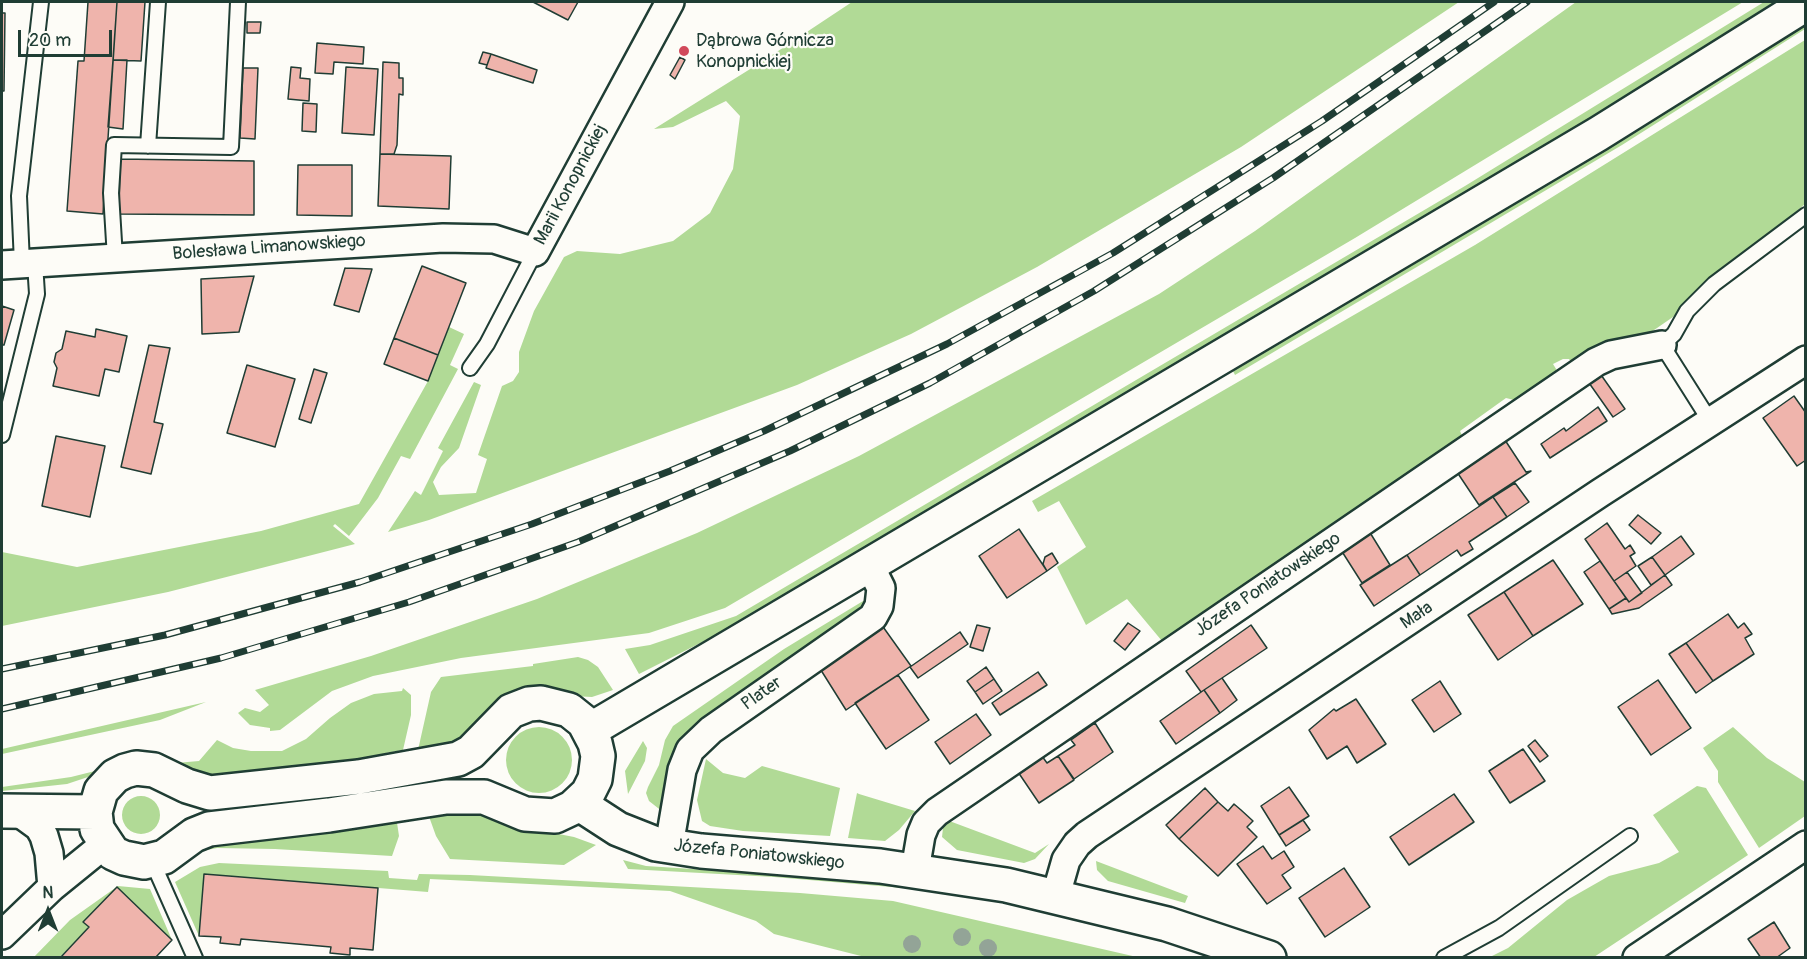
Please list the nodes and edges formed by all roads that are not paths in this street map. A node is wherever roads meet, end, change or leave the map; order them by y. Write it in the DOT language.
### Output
graph roads {
  1 [pos="41,2"];
  2 [pos="158,2"];
  3 [pos="238,2"];
  4 [pos="670,2"];
  5 [pos="1806,4"];
  6 [pos="148,146"];
  7 [pos="1806,215"];
  8 [pos="535,252"];
  9 [pos="115,258"];
  10 [pos="20,264"];
  11 [pos="1662,345"];
  12 [pos="1806,360"];
  13 [pos="470,368"];
  14 [pos="1710,422"];
  15 [pos="2,435"];
  16 [pos="870,566"];
  17 [pos="590,730"];
  18 [pos="578,803"];
  19 [pos="9,811"];
  20 [pos="95,812"];
  21 [pos="1630,836"];
  22 [pos="105,844"];
  23 [pos="1806,845"];
  24 [pos="669,846"];
  25 [pos="152,861"];
  26 [pos="915,870"];
  27 [pos="52,887"];
  28 [pos="1056,895"];
  29 [pos="2,935"];
  30 [pos="195,957"];
  31 [pos="1269,957"];
  32 [pos="1444,957"];
  33 [pos="1637,957"];
  1 -- 10 [label="lane"];
  2 -- 6 [label="lane"];
  3 -- 6 [label="lane"];
  4 -- 8 [label="street, Marii Konopnickiej"];
  5 -- 16 [label="street"];
  6 -- 9 [label="lane"];
  7 -- 11 [label="lane"];
  8 -- 9 [label="street, Bolesława Limanowskiego"];
  8 -- 13 [label="lane, Marii Konopnickiej"];
  9 -- 10 [label="street, Bolesława Limanowskiego"];
  10 -- 15 [label="lane"];
  11 -- 14 [label="lane"];
  11 -- 26 [label="street, Józefa Poniatowskiego"];
  12 -- 14 [label="street, Mała"];
  14 -- 28 [label="street, Mała"];
  16 -- 17 [label="street"];
  16 -- 24 [label="street, Plater"];
  17 -- 18 [label="street"];
  17 -- 20 [label="street"];
  18 -- 24 [label="street, Józefa Poniatowskiego"];
  18 -- 25 [label="street"];
  19 -- 20 [label="street"];
  19 -- 27 [label="street"];
  20 -- 22 [label="street"];
  21 -- 32 [label="lane"];
  22 -- 25 [label="street"];
  22 -- 27 [label="street"];
  23 -- 33 [label="street"];
  24 -- 26 [label="street, Józefa Poniatowskiego"];
  25 -- 30 [label="lane"];
  26 -- 28 [label="street, Józefa Poniatowskiego"];
  27 -- 29 [label="street"];
  28 -- 31 [label="street, Józefa Poniatowskiego"];
}
